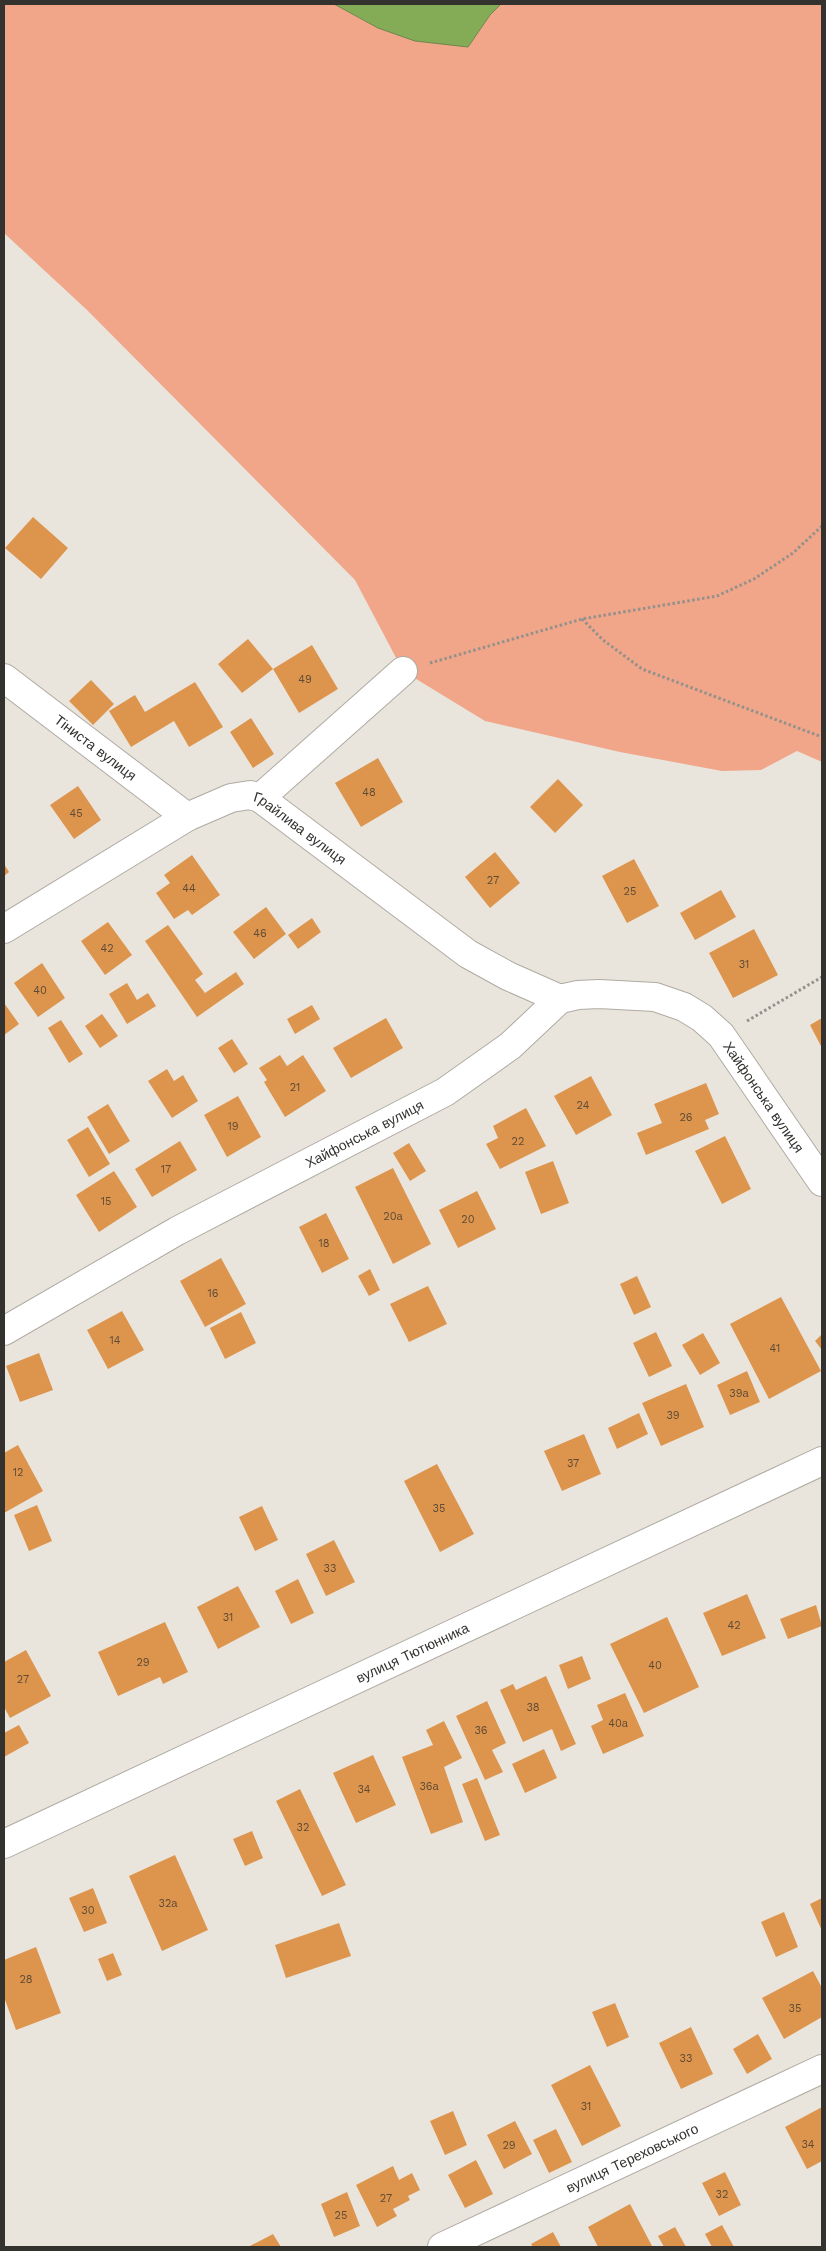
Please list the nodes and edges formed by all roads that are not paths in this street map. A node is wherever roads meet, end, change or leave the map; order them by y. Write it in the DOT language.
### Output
graph roads {
  1 [pos="403,671"];
  2 [pos="4,678"];
  3 [pos="260,798"];
  4 [pos="187,817"];
  5 [pos="4,929"];
  6 [pos="560,999"];
  7 [pos="822,1182"];
  8 [pos="4,1331"];
  9 [pos="822,1461"];
  10 [pos="4,1844"];
  11 [pos="822,2069"];
  12 [pos="442,2247"];
  1 -- 3 [label="street"];
  2 -- 4 [label="street, Тіниста вулиця"];
  3 -- 4 [label="street, Грайлива вулиця"];
  3 -- 6 [label="street, Грайлива вулиця"];
  4 -- 5 [label="street, Грайлива вулиця"];
  6 -- 7 [label="street, Хайфонська вулиця"];
  6 -- 8 [label="street, Хайфонська вулиця"];
  9 -- 10 [label="street, вулиця Тютюнника"];
  11 -- 12 [label="street, вулиця Тереховського"];
}
